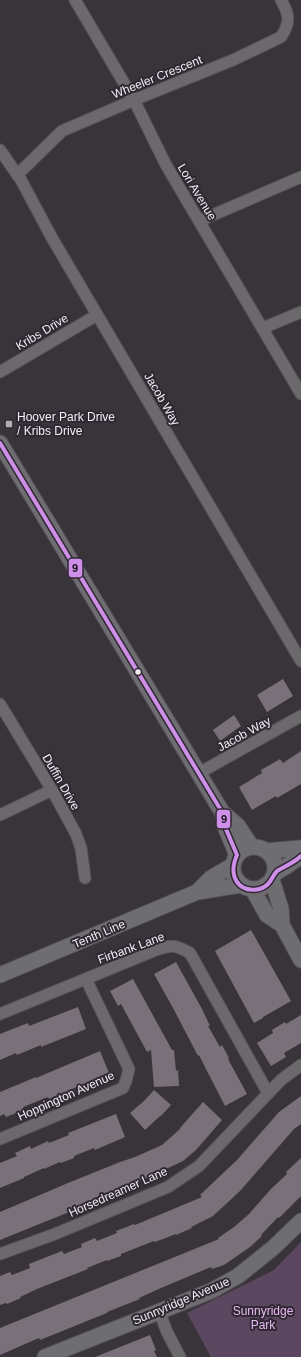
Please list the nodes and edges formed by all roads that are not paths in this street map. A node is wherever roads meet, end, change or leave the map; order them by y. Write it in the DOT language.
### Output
graph roads {
  1 [pos="75,0"];
  2 [pos="281,0"];
  3 [pos="134,100"];
  4 [pos="0,150"];
  5 [pos="17,175"];
  6 [pos="301,177"];
  7 [pos="199,221"];
  8 [pos="301,312"];
  9 [pos="97,315"];
  10 [pos="263,328"];
  11 [pos="0,372"];
  12 [pos="301,394"];
  13 [pos="0,443"];
  14 [pos="301,661"];
  15 [pos="0,704"];
  16 [pos="301,716"];
  17 [pos="199,773"];
  18 [pos="52,790"];
  19 [pos="222,812"];
  20 [pos="0,815"];
  21 [pos="301,848"];
  22 [pos="259,849"];
  23 [pos="301,856"];
  24 [pos="235,860"];
  25 [pos="273,877"];
  26 [pos="85,878"];
  27 [pos="246,887"];
  28 [pos="197,892"];
  29 [pos="282,925"];
  30 [pos="301,960"];
  31 [pos="0,975"];
  32 [pos="86,979"];
  33 [pos="0,1014"];
  34 [pos="301,1065"];
  35 [pos="268,1093"];
  36 [pos="0,1139"];
  37 [pos="301,1221"];
  38 [pos="0,1254"];
  39 [pos="159,1311"];
  40 [pos="45,1357"];
  41 [pos="180,1357"];
  1 -- 3 [label="street, Lori Avenue"];
  2 -- 3 [label="street, Wheeler Crescent"];
  3 -- 5 [label="street, Wheeler Crescent"];
  3 -- 7 [label="street, Lori Avenue"];
  4 -- 5 [label="street, Jacob Way"];
  5 -- 9 [label="street, Jacob Way"];
  6 -- 7 [label="street"];
  7 -- 10 [label="street, Lori Avenue"];
  8 -- 10 [label="street"];
  9 -- 11 [label="street, Kribs Drive"];
  9 -- 14 [label="street, Jacob Way"];
  10 -- 12 [label="street, Lori Avenue"];
  13 -- 17 [label="street"];
  15 -- 18 [label="street, Duffin Drive"];
  16 -- 17 [label="street, Jacob Way"];
  17 -- 19 [label="street"];
  18 -- 20 [label="street"];
  18 -- 26 [label="street, Duffin Drive"];
  19 -- 22 [label="street"];
  19 -- 24 [label="street"];
  21 -- 22 [label="street"];
  22 -- 24 [label="street"];
  22 -- 25 [label="street"];
  23 -- 25 [label="street"];
  24 -- 27 [label="street"];
  24 -- 28 [label="street, Tenth Line"];
  25 -- 27 [label="street"];
  25 -- 29 [label="street"];
  27 -- 28 [label="street, Tenth Line"];
  27 -- 29 [label="street"];
  28 -- 31 [label="street, Tenth Line"];
  29 -- 30 [label="street"];
  32 -- 33 [label="street, Firbank Lane"];
  32 -- 35 [label="street, Firbank Lane"];
  32 -- 36 [label="street, Hoppington Avenue"];
  34 -- 35 [label="street, Horsedreamer Lane"];
  35 -- 38 [label="street, Horsedreamer Lane"];
  37 -- 39 [label="street, Sunnyridge Avenue"];
  39 -- 40 [label="street, Sunnyridge Avenue"];
  39 -- 41 [label="street"];
}
